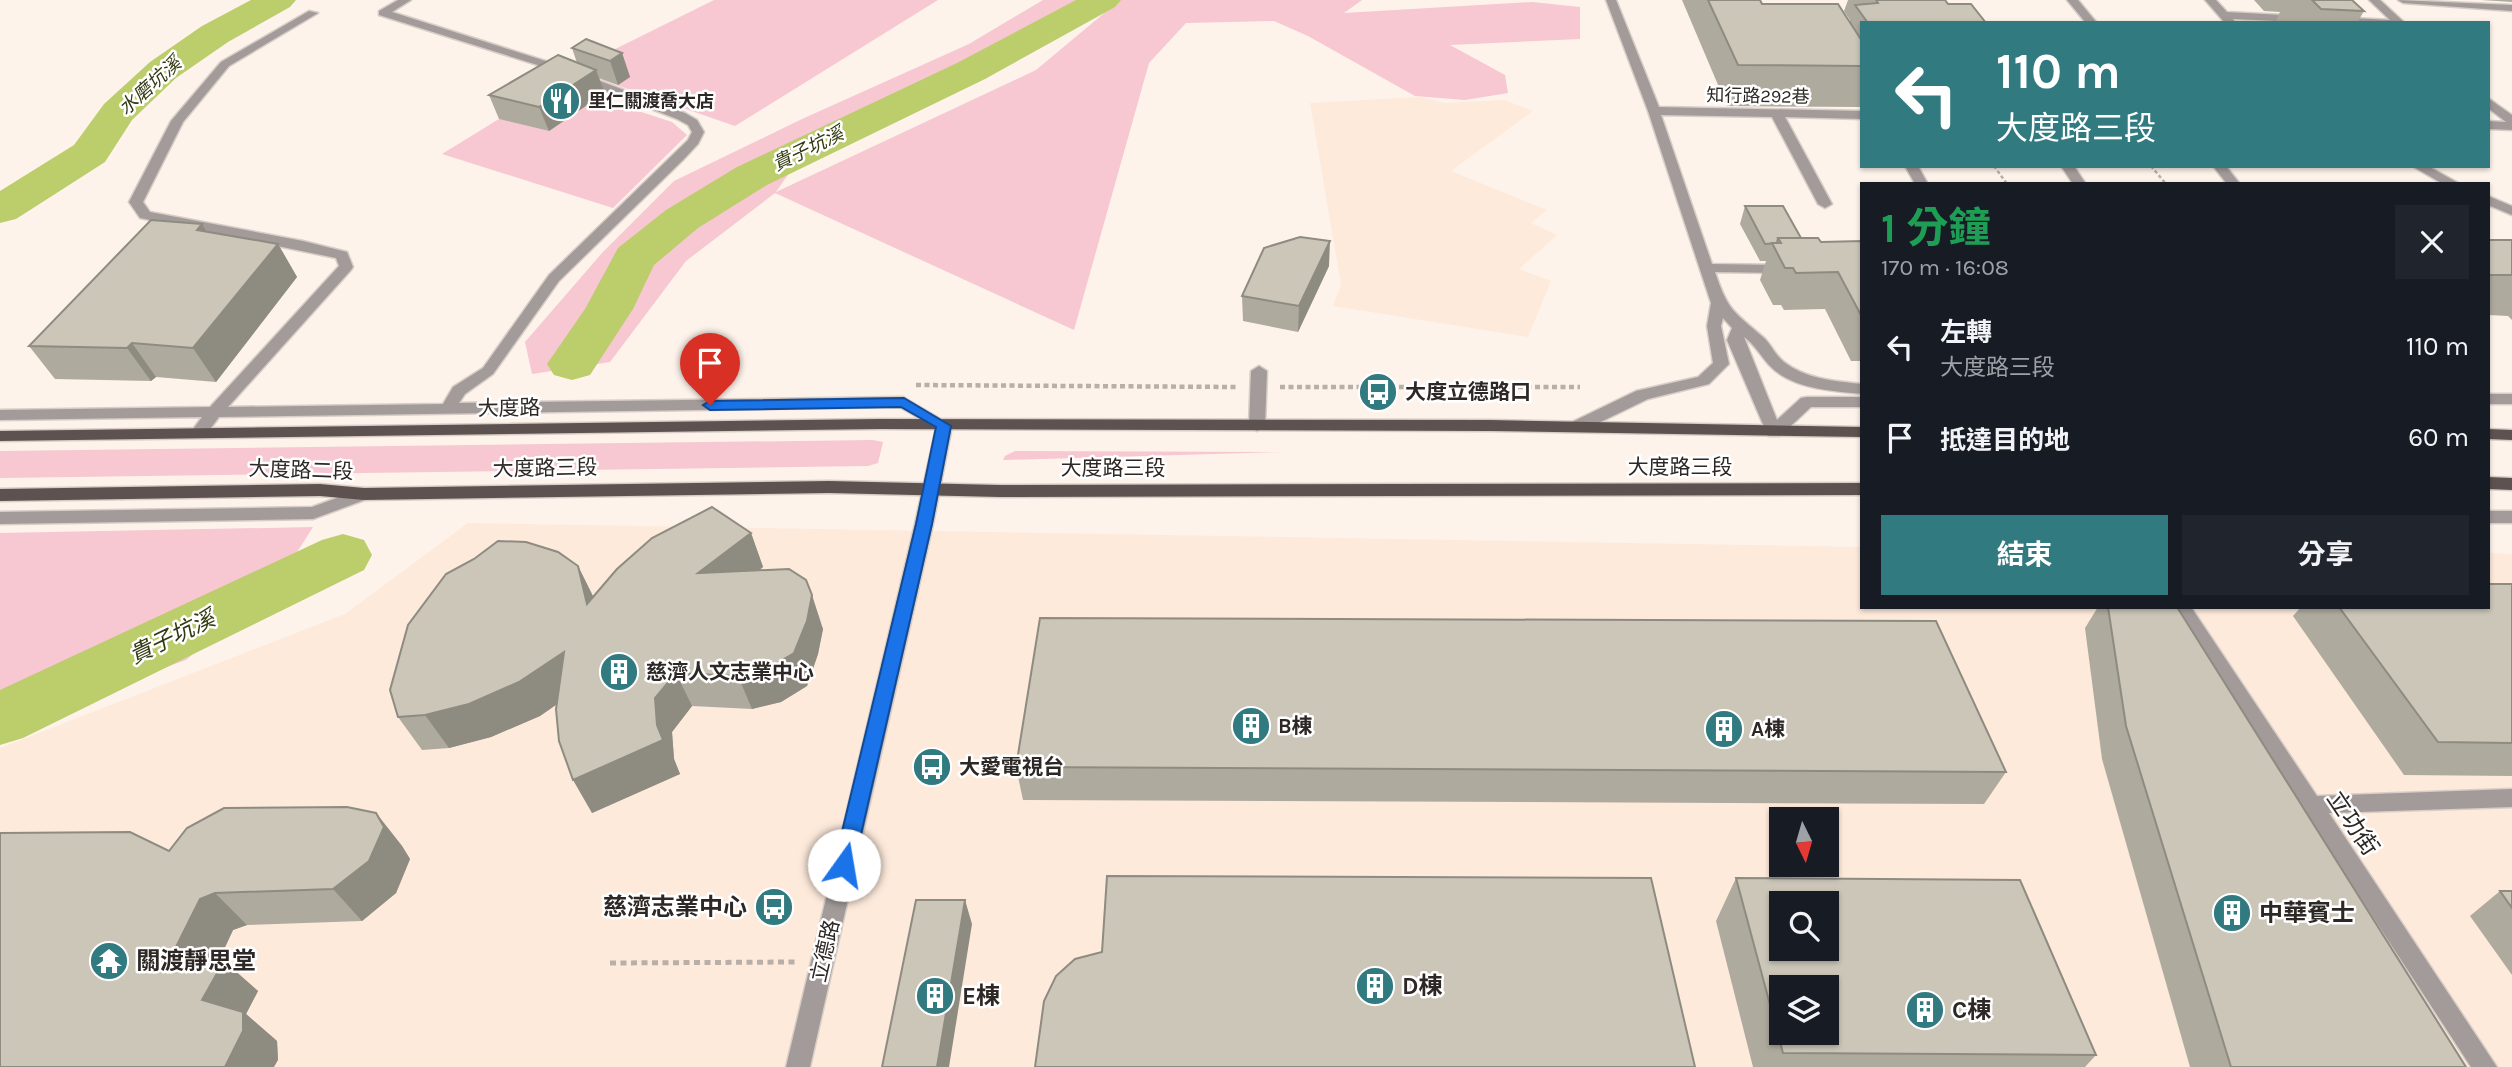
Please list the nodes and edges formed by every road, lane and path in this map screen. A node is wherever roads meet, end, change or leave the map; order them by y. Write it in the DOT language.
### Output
graph roads {
  1 [pos="406,0"];
  2 [pos="1611,0"];
  3 [pos="2072,0"];
  4 [pos="2210,0"];
  5 [pos="2374,0"];
  6 [pos="2403,0"];
  7 [pos="2512,8"];
  8 [pos="313,13"];
  9 [pos="2227,19"];
  10 [pos="2308,19"];
  11 [pos="2322,20"];
  12 [pos="2090,21"];
  13 [pos="2345,21"];
  14 [pos="2398,21"];
  15 [pos="2490,103"];
  16 [pos="1654,111"];
  17 [pos="1777,114"];
  18 [pos="1860,115"];
  19 [pos="2512,124"];
  20 [pos="2490,125"];
  21 [pos="2153,168"];
  22 [pos="2221,168"];
  23 [pos="2422,168"];
  24 [pos="2164,182"];
  25 [pos="2232,182"];
  26 [pos="2450,182"];
  27 [pos="2490,201"];
  28 [pos="1825,204"];
  29 [pos="2512,211"];
  30 [pos="1706,268"];
  31 [pos="1796,268"];
  32 [pos="1718,303"];
  33 [pos="1740,328"];
  34 [pos="1259,379"];
  35 [pos="904,385"];
  36 [pos="1580,387"];
  37 [pos="1860,389"];
  38 [pos="2490,399"];
  39 [pos="2512,399"];
  40 [pos="1860,402"];
  41 [pos="447,409"];
  42 [pos="214,413"];
  43 [pos="0,415"];
  44 [pos="944,426"];
  45 [pos="1257,426"];
  46 [pos="1578,426"];
  47 [pos="580,428"];
  48 [pos="438,430"];
  49 [pos="199,432"];
  50 [pos="1774,432"];
  51 [pos="1860,432"];
  52 [pos="2490,435"];
  53 [pos="2512,435"];
  54 [pos="0,436"];
  55 [pos="929,489"];
  56 [pos="1860,489"];
  57 [pos="363,494"];
  58 [pos="0,495"];
  59 [pos="2490,517"];
  60 [pos="2512,517"];
  61 [pos="0,518"];
  62 [pos="2182,609"];
  63 [pos="2512,798"];
  64 [pos="2309,805"];
  65 [pos="822,961"];
  66 [pos="610,963"];
  67 [pos="798,1067"];
  68 [pos="2484,1067"];
  1 -- 41 [label="street"];
  2 -- 16 [label="street"];
  3 -- 12 [label="street"];
  4 -- 9 [label="street"];
  5 -- 14 [label="street"];
  6 -- 7 [label="street"];
  8 -- 42 [label="street"];
  9 -- 10 [label="street"];
  11 -- 13 [label="street"];
  15 -- 19 [label="street"];
  16 -- 17 [label="street, 知行路292巷"];
  16 -- 30 [label="street"];
  17 -- 18 [label="street, 知行路292巷"];
  17 -- 28 [label="street"];
  19 -- 20 [label="street"];
  21 -- 24 [label="path"];
  22 -- 25 [label="street"];
  23 -- 26 [label="street"];
  27 -- 29 [label="street"];
  30 -- 31 [label="street"];
  30 -- 32 [label="street"];
  32 -- 33 [label="street"];
  32 -- 46 [label="street"];
  33 -- 37 [label="street"];
  33 -- 50 [label="street"];
  34 -- 35 [label="path"];
  34 -- 36 [label="path"];
  34 -- 45 [label="street"];
  38 -- 39 [label="street"];
  40 -- 50 [label="street"];
  41 -- 42 [label="street"];
  41 -- 44 [label="street"];
  42 -- 43 [label="street"];
  42 -- 49 [label="street"];
  44 -- 45 [label="main road, 大度路三段"];
  44 -- 47 [label="main road, 大度路三段"];
  44 -- 55 [label="street, 立德路"];
  45 -- 46 [label="main road, 大度路三段"];
  46 -- 50 [label="main road, 大度路三段"];
  47 -- 48 [label="main road, 大度路"];
  48 -- 49 [label="main road, 大度路二段"];
  49 -- 54 [label="main road, 大度路二段"];
  50 -- 51 [label="main road, 大度路三段"];
  52 -- 53 [label="main road"];
  55 -- 56 [label="main road, 大度路三段"];
  55 -- 57 [label="main road, 大度路三段"];
  55 -- 65 [label="street, 立德路"];
  57 -- 58 [label="main road, 大度路二段"];
  57 -- 61 [label="street, 大度路二段"];
  59 -- 60 [label="street"];
  62 -- 64 [label="street, 立功街"];
  63 -- 64 [label="street"];
  64 -- 68 [label="street, 立功街"];
  65 -- 66 [label="path"];
  65 -- 67 [label="street, 立德路"];
}
